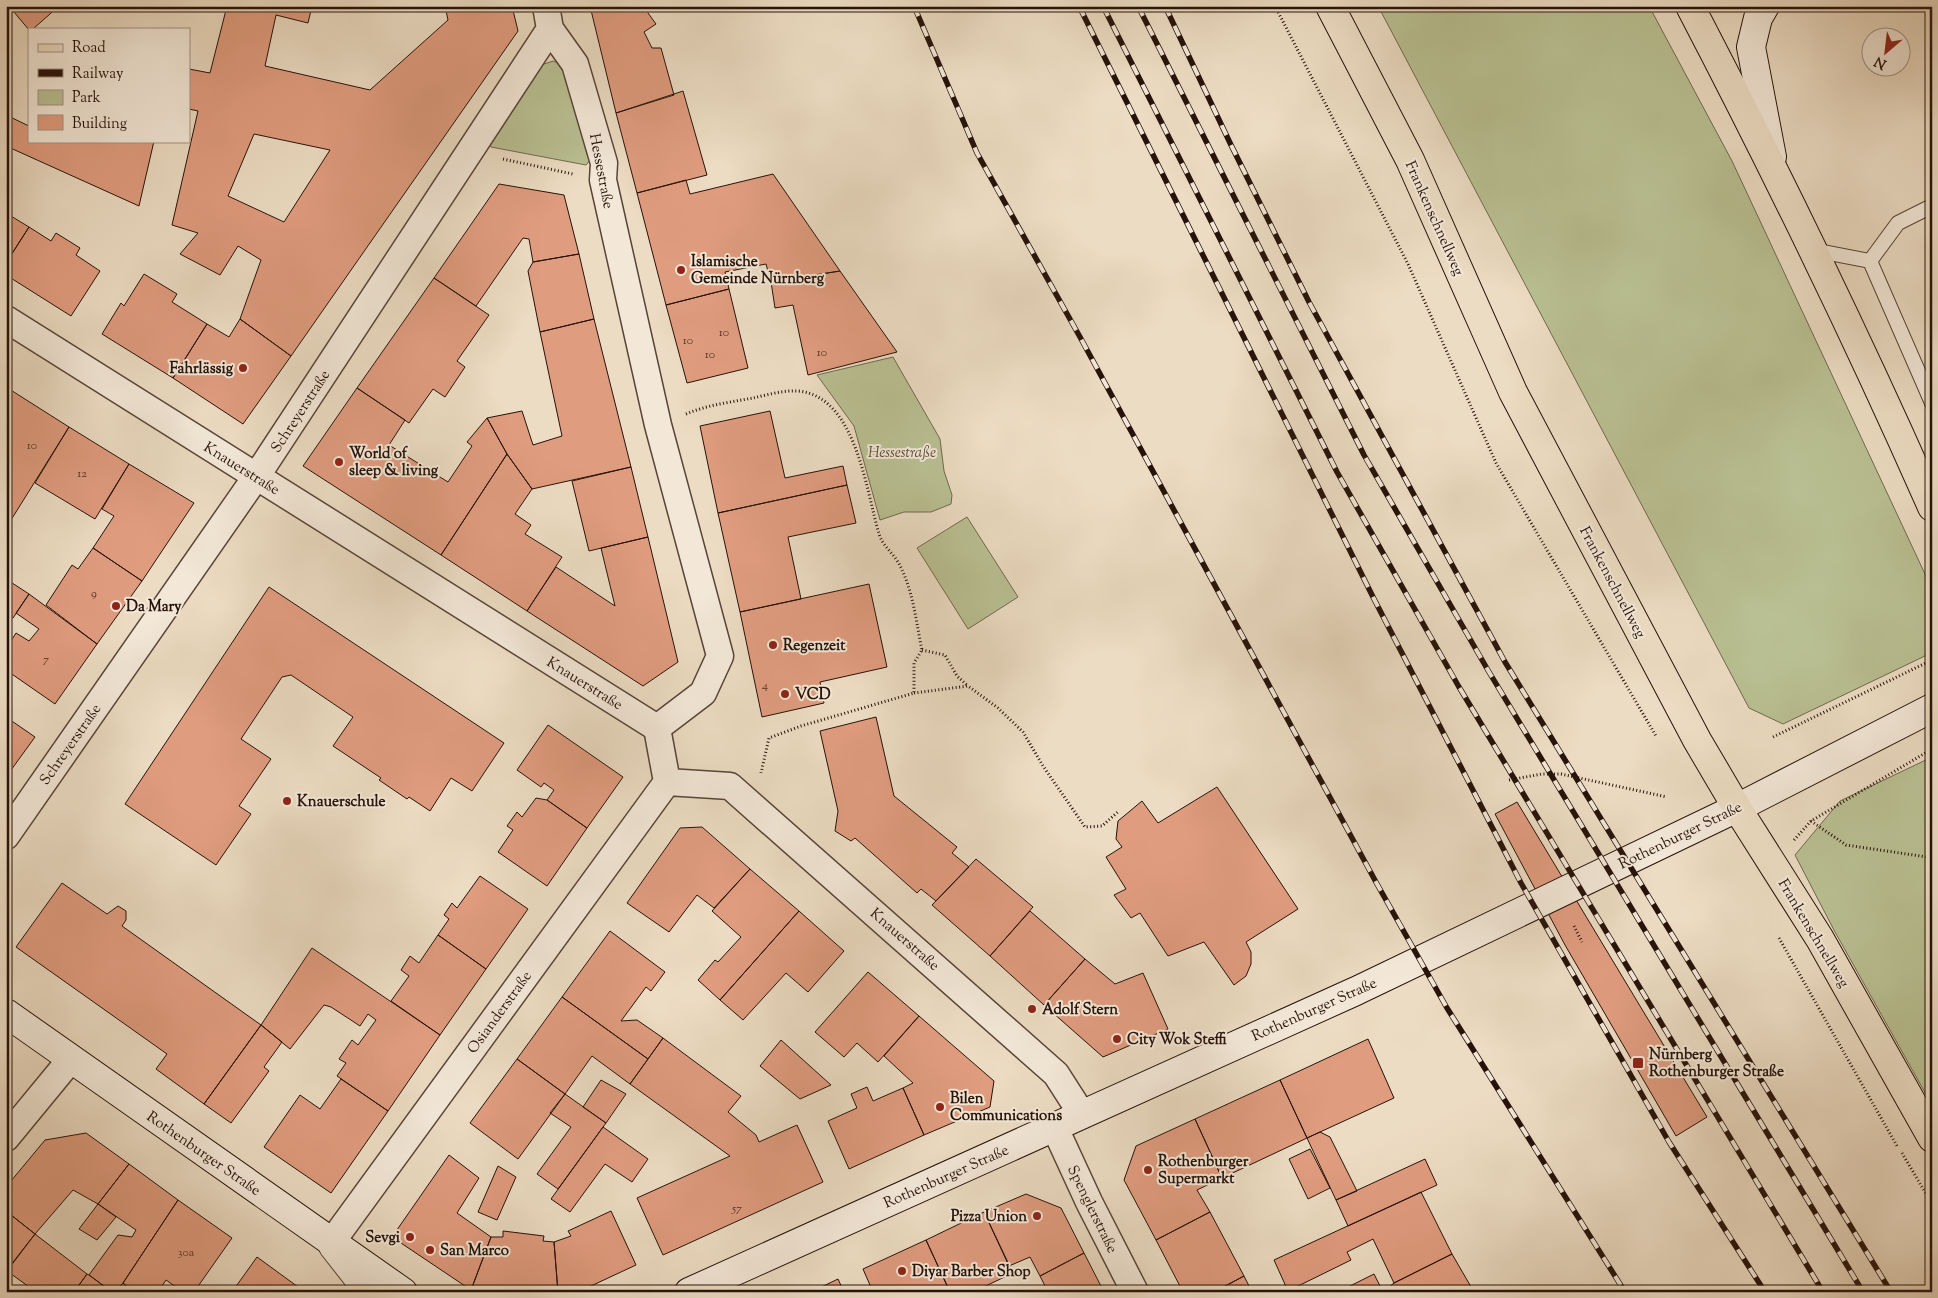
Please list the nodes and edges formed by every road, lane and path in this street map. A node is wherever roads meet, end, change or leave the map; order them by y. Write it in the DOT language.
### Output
graph roads {
  1 [pos="1275,6"];
  2 [pos="1330,6"];
  3 [pos="1690,6"];
  4 [pos="1765,6"];
  5 [pos="548,17"];
  6 [pos="469,152"];
  7 [pos="1776,175"];
  8 [pos="602,180"];
  9 [pos="1932,206"];
  10 [pos="1813,250"];
  11 [pos="1870,261"];
  12 [pos="6,318"];
  13 [pos="1932,403"];
  14 [pos="658,424"];
  15 [pos="256,477"];
  16 [pos="1932,507"];
  17 [pos="922,650"];
  18 [pos="1932,660"];
  19 [pos="968,686"];
  20 [pos="914,694"];
  21 [pos="1932,708"];
  22 [pos="657,728"];
  23 [pos="1773,737"];
  24 [pos="1661,744"];
  25 [pos="1932,749"];
  26 [pos="1509,780"];
  27 [pos="667,782"];
  28 [pos="1667,797"];
  29 [pos="752,805"];
  30 [pos="1737,808"];
  31 [pos="1119,811"];
  32 [pos="1811,821"];
  33 [pos="6,836"];
  34 [pos="1770,860"];
  35 [pos="1932,860"];
  36 [pos="1574,926"];
  37 [pos="1775,931"];
  38 [pos="1582,942"];
  39 [pos="6,1013"];
  40 [pos="71,1059"];
  41 [pos="1081,1113"];
  42 [pos="1054,1126"];
  43 [pos="6,1138"];
  44 [pos="1932,1138"];
  45 [pos="1932,1204"];
  46 [pos="331,1243"];
  47 [pos="369,1292"];
  48 [pos="403,1292"];
  49 [pos="689,1292"];
  50 [pos="1134,1292"];
  1 -- 24 [label="path"];
  2 -- 30 [label="main road, Frankenschnellweg"];
  3 -- 7 [label="main road"];
  4 -- 7 [label="main road"];
  5 -- 6 [label="street, Schreyerstraße"];
  5 -- 8 [label="street, Hessestraße"];
  6 -- 8 [label="path"];
  6 -- 15 [label="street, Schreyerstraße"];
  7 -- 10 [label="main road"];
  8 -- 14 [label="street, Hessestraße"];
  9 -- 11 [label="lane"];
  10 -- 11 [label="lane"];
  10 -- 16 [label="main road"];
  11 -- 13 [label="lane"];
  12 -- 15 [label="street, Knauerstraße"];
  14 -- 17 [label="path"];
  14 -- 22 [label="street, Hessestraße"];
  15 -- 22 [label="street, Knauerstraße"];
  15 -- 33 [label="street, Schreyerstraße"];
  17 -- 19 [label="path"];
  17 -- 20 [label="path"];
  18 -- 23 [label="path"];
  19 -- 20 [label="path"];
  19 -- 31 [label="path"];
  20 -- 29 [label="path"];
  21 -- 30 [label="main road, Rothenburger Straße"];
  22 -- 27 [label="street"];
  25 -- 32 [label="path"];
  26 -- 28 [label="path"];
  27 -- 29 [label="street, Knauerstraße"];
  27 -- 46 [label="street, Osianderstraße"];
  29 -- 41 [label="street, Knauerstraße"];
  30 -- 34 [label="main road, Frankenschnellweg"];
  30 -- 41 [label="main road, Rothenburger Straße"];
  32 -- 34 [label="path"];
  32 -- 35 [label="path"];
  34 -- 44 [label="main road, Frankenschnellweg"];
  36 -- 38 [label="path"];
  37 -- 45 [label="path"];
  39 -- 40 [label="main road, Rothenburger Straße"];
  40 -- 43 [label="street"];
  40 -- 46 [label="main road, Rothenburger Straße"];
  41 -- 42 [label="main road, Rothenburger Straße"];
  42 -- 49 [label="main road, Rothenburger Straße"];
  42 -- 50 [label="street, Spenglerstraße"];
  46 -- 47 [label="main road"];
  46 -- 48 [label="main road, Rothenburger Straße"];
}
